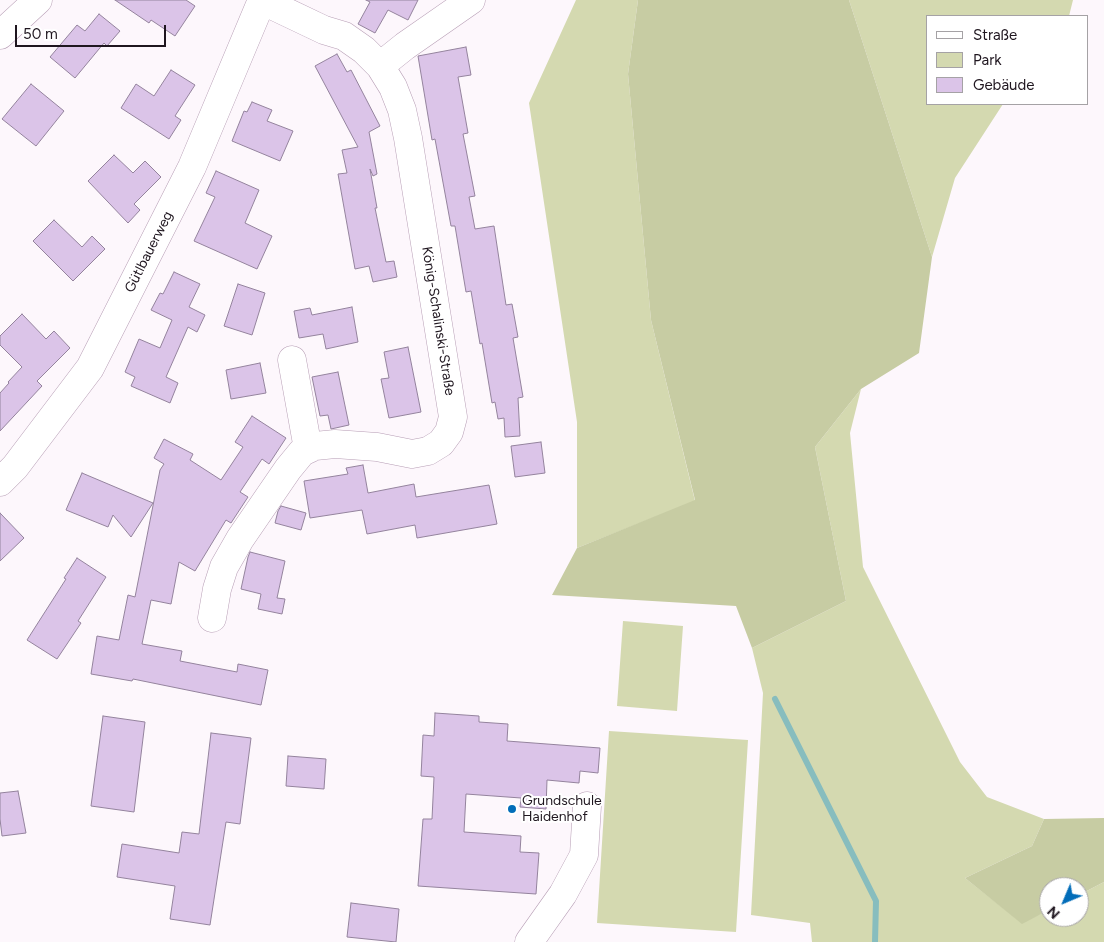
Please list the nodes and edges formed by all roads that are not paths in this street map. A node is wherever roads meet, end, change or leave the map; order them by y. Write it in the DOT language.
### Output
graph roads {
  1 [pos="38,0"];
  2 [pos="262,0"];
  3 [pos="471,0"];
  4 [pos="0,35"];
  5 [pos="380,66"];
  6 [pos="292,360"];
  7 [pos="308,449"];
  8 [pos="0,482"];
  9 [pos="212,618"];
  10 [pos="587,806"];
  11 [pos="529,942"];
  1 -- 4 [label="street"];
  2 -- 5 [label="street, König-Schalinski-Straße"];
  2 -- 8 [label="street, Gütlbauerweg"];
  3 -- 5 [label="street"];
  5 -- 7 [label="street, König-Schalinski-Straße"];
  6 -- 7 [label="street"];
  7 -- 9 [label="street"];
  10 -- 11 [label="street"];
}
